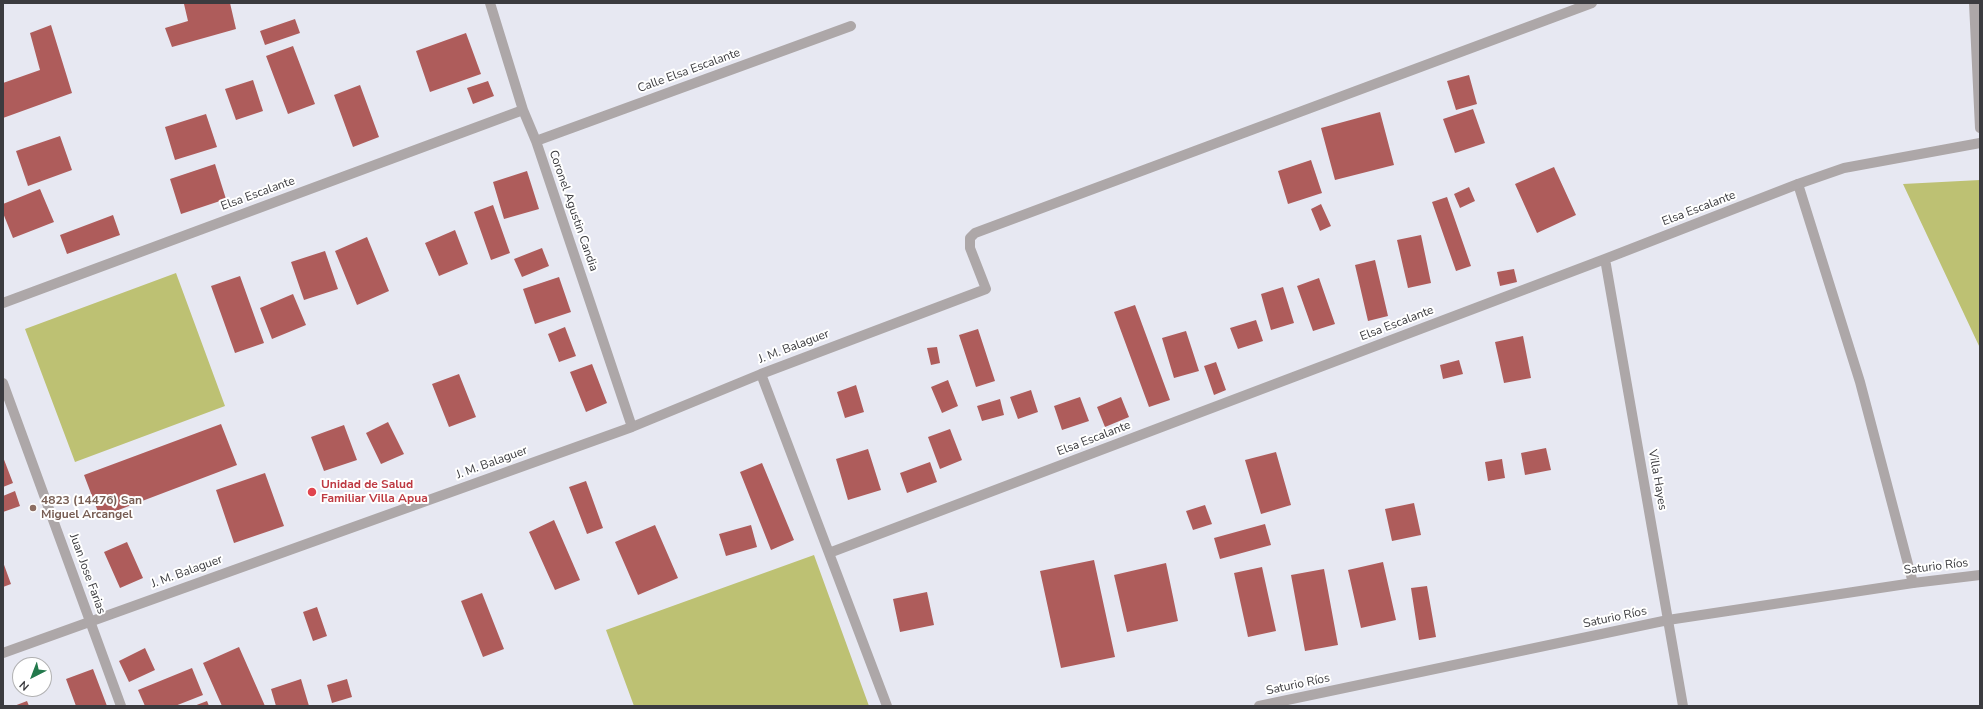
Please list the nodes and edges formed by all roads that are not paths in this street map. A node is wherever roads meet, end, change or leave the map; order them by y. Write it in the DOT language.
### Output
graph roads {
  1 [pos="490,3"];
  2 [pos="1592,3"];
  3 [pos="1974,3"];
  4 [pos="852,26"];
  5 [pos="523,110"];
  6 [pos="1980,128"];
  7 [pos="536,141"];
  8 [pos="1980,143"];
  9 [pos="1798,184"];
  10 [pos="1606,259"];
  11 [pos="3,303"];
  12 [pos="761,374"];
  13 [pos="3,383"];
  14 [pos="632,427"];
  15 [pos="829,553"];
  16 [pos="1980,575"];
  17 [pos="1913,583"];
  18 [pos="1668,620"];
  19 [pos="90,621"];
  20 [pos="3,653"];
  21 [pos="121,706"];
  22 [pos="887,706"];
  23 [pos="1259,706"];
  24 [pos="1683,706"];
  1 -- 5 [label="street, Coronel Agustin Candia"];
  2 -- 12 [label="street, J. M. Balaguer"];
  3 -- 6 [label="street"];
  4 -- 7 [label="street, Calle Elsa Escalante"];
  5 -- 7 [label="street, Coronel Agustin Candia"];
  5 -- 11 [label="street, Elsa Escalante"];
  7 -- 14 [label="street, Coronel Agustin Candia"];
  8 -- 9 [label="street, Elsa Escalante"];
  9 -- 10 [label="street, Elsa Escalante"];
  9 -- 17 [label="street"];
  10 -- 15 [label="street, Elsa Escalante"];
  10 -- 18 [label="street, Villa Hayes"];
  12 -- 14 [label="street, J. M. Balaguer"];
  12 -- 15 [label="street"];
  13 -- 19 [label="street, Juan Jose Farias"];
  14 -- 19 [label="street, J. M. Balaguer"];
  15 -- 22 [label="street"];
  16 -- 17 [label="street, Saturio Ríos"];
  17 -- 18 [label="street, Saturio Ríos"];
  18 -- 23 [label="street, Saturio Ríos"];
  18 -- 24 [label="street, Villa Hayes"];
  19 -- 20 [label="street, J. M. Balaguer"];
  19 -- 21 [label="street, Juan Jose Farias"];
}
